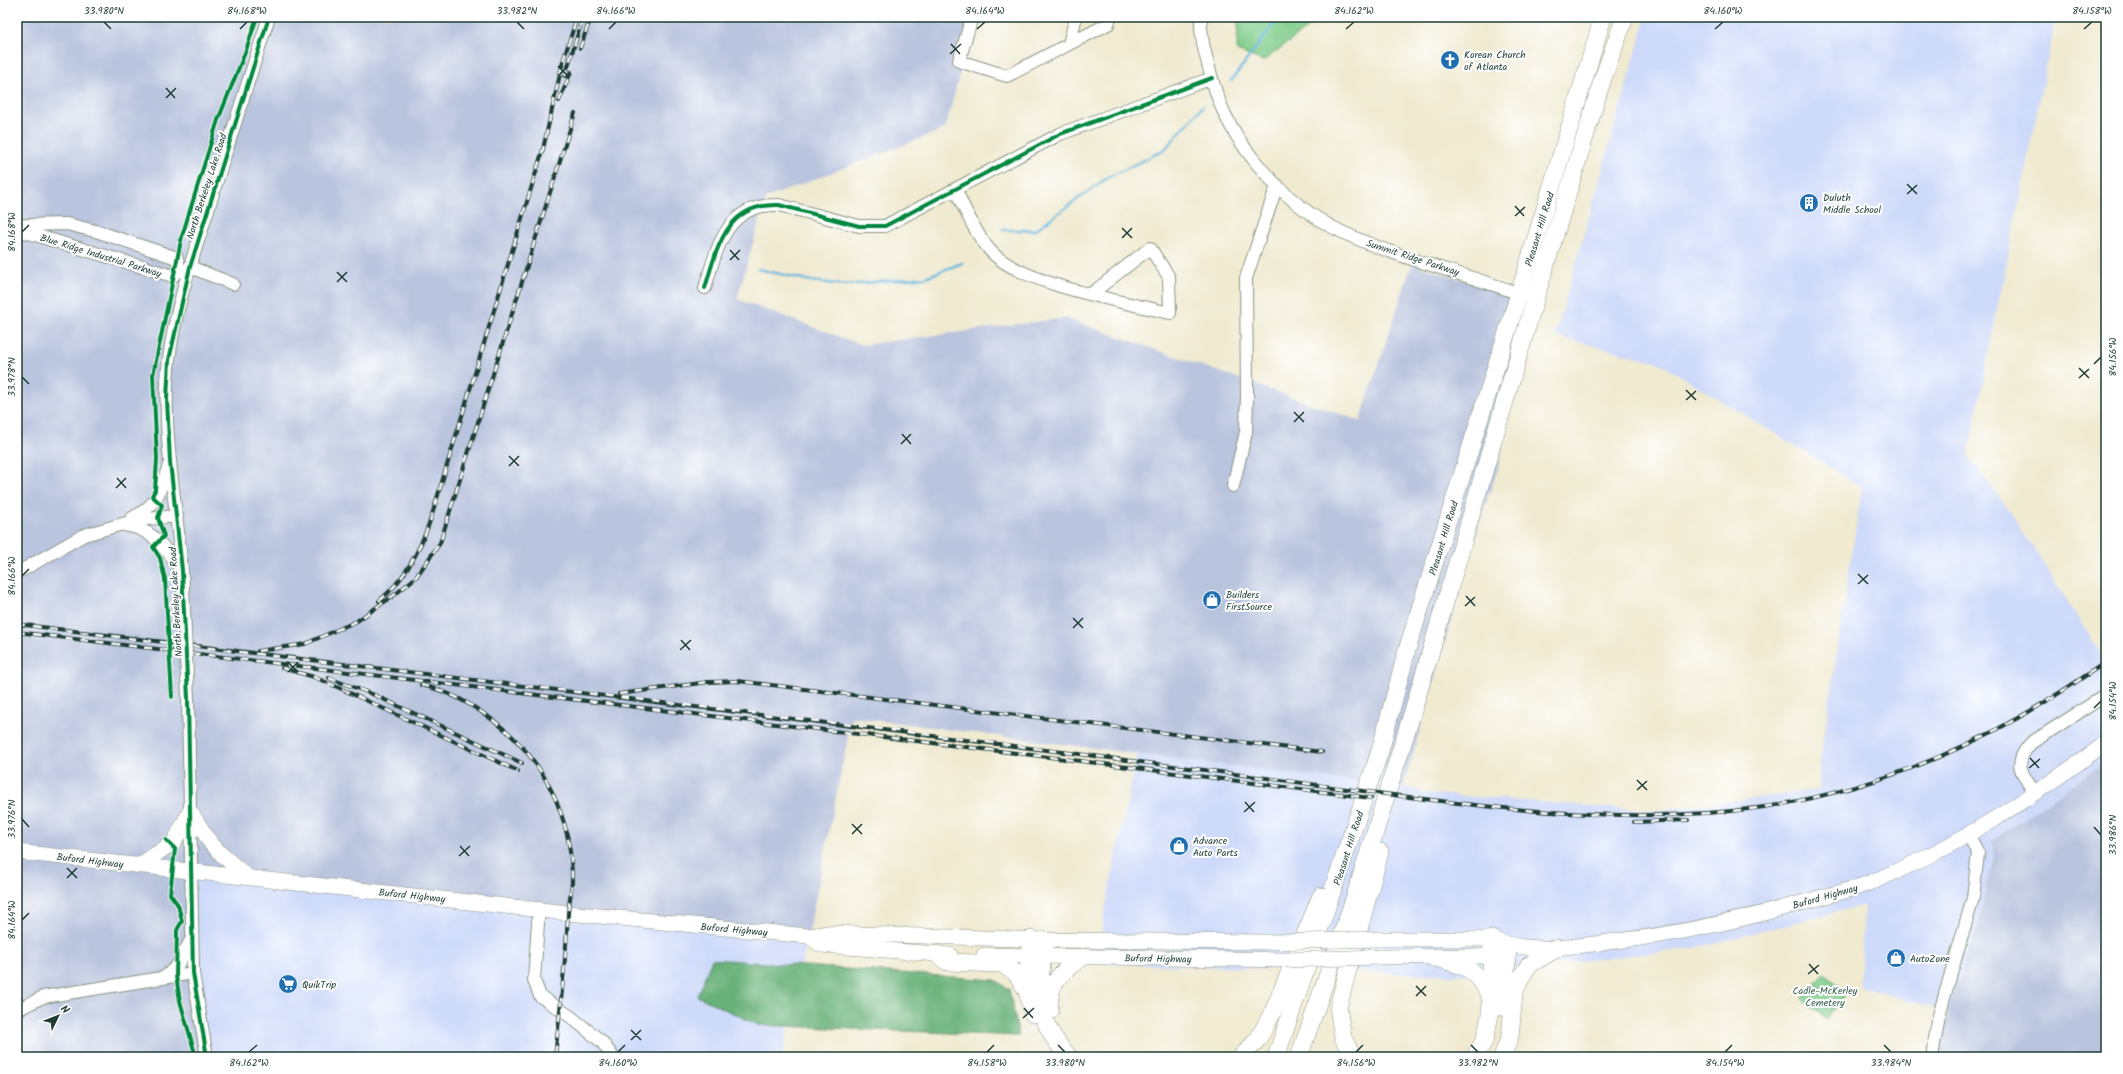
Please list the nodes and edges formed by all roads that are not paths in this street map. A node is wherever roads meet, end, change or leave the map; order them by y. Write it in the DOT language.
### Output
graph roads {
  1 [pos="269,17"];
  2 [pos="972,17"];
  3 [pos="1076,17"];
  4 [pos="1110,17"];
  5 [pos="1201,17"];
  6 [pos="1603,17"];
  7 [pos="1625,17"];
  8 [pos="1069,44"];
  9 [pos="1212,78"];
  10 [pos="1277,185"];
  11 [pos="955,189"];
  12 [pos="19,227"];
  13 [pos="186,269"];
  14 [pos="234,284"];
  15 [pos="705,288"];
  16 [pos="1091,294"];
  17 [pos="1519,294"];
  18 [pos="1535,300"];
  19 [pos="170,462"];
  20 [pos="1233,486"];
  21 [pos="177,516"];
  22 [pos="119,524"];
  23 [pos="182,570"];
  24 [pos="17,573"];
  25 [pos="2106,695"];
  26 [pos="1414,711"];
  27 [pos="2106,743"];
  28 [pos="1380,751"];
  29 [pos="2035,793"];
  30 [pos="190,811"];
  31 [pos="1968,834"];
  32 [pos="17,852"];
  33 [pos="138,866"];
  34 [pos="191,871"];
  35 [pos="249,878"];
  36 [pos="539,909"];
  37 [pos="808,936"];
  38 [pos="192,937"];
  39 [pos="1037,939"];
  40 [pos="1508,946"];
  41 [pos="1492,947"];
  42 [pos="1558,948"];
  43 [pos="937,954"];
  44 [pos="1036,957"];
  45 [pos="1431,957"];
  46 [pos="1082,958"];
  47 [pos="193,973"];
  48 [pos="163,979"];
  49 [pos="1027,991"];
  50 [pos="1490,999"];
  51 [pos="17,1010"];
  52 [pos="206,1057"];
  53 [pos="613,1057"];
  54 [pos="1054,1057"];
  55 [pos="1069,1057"];
  56 [pos="1077,1057"];
  57 [pos="1241,1057"];
  58 [pos="1276,1057"];
  59 [pos="1299,1057"];
  60 [pos="1353,1057"];
  61 [pos="1475,1057"];
  62 [pos="1491,1057"];
  63 [pos="1502,1057"];
  64 [pos="1932,1057"];
  1 -- 13 [label="street, North Berkeley Lake Road"];
  2 -- 8 [label="street"];
  3 -- 8 [label="street"];
  4 -- 8 [label="street"];
  5 -- 9 [label="street, Summit Ridge Parkway"];
  6 -- 17 [label="highway, Pleasant Hill Road"];
  7 -- 18 [label="highway, Pleasant Hill Road"];
  9 -- 10 [label="street, Summit Ridge Parkway"];
  9 -- 11 [label="street"];
  10 -- 17 [label="street, Summit Ridge Parkway"];
  10 -- 20 [label="street"];
  11 -- 15 [label="street"];
  11 -- 16 [label="street"];
  12 -- 13 [label="street, Blue Ridge Industrial Parkway"];
  12 -- 13 [label="street, Blue Ridge Industrial Parkway"];
  13 -- 14 [label="street"];
  13 -- 19 [label="street, North Berkeley Lake Road"];
  16 -- 16 [label="street"];
  17 -- 18 [label="street, Summit Ridge Parkway"];
  17 -- 28 [label="highway, Pleasant Hill Road"];
  18 -- 26 [label="highway, Pleasant Hill Road"];
  19 -- 21 [label="street, North Berkeley Lake Road"];
  19 -- 22 [label="street"];
  21 -- 22 [label="street"];
  21 -- 23 [label="street, North Berkeley Lake Road"];
  22 -- 23 [label="street"];
  22 -- 24 [label="street"];
  23 -- 30 [label="street, North Berkeley Lake Road, bridge"];
  25 -- 29 [label="street"];
  26 -- 59 [label="highway, Pleasant Hill Road"];
  26 -- 60 [label="highway"];
  27 -- 29 [label="main road, Buford Highway"];
  28 -- 57 [label="highway"];
  28 -- 58 [label="highway, Pleasant Hill Road"];
  29 -- 31 [label="main road, Buford Highway"];
  30 -- 33 [label="main road"];
  30 -- 34 [label="street, North Berkeley Lake Road"];
  30 -- 35 [label="main road"];
  31 -- 42 [label="main road, Buford Highway"];
  31 -- 64 [label="street"];
  32 -- 33 [label="main road, Buford Highway"];
  33 -- 34 [label="main road, Buford Highway"];
  34 -- 35 [label="main road, Buford Highway"];
  34 -- 38 [label="street, North Berkeley Lake Road"];
  35 -- 36 [label="main road, Buford Highway"];
  36 -- 37 [label="main road, Buford Highway"];
  36 -- 53 [label="street"];
  37 -- 39 [label="main road, Buford Highway"];
  37 -- 43 [label="main road, Buford Highway"];
  38 -- 47 [label="street, North Berkeley Lake Road"];
  38 -- 48 [label="street"];
  39 -- 41 [label="main road, Buford Highway, bridge"];
  39 -- 44 [label="highway"];
  40 -- 41 [label="main road, Buford Highway"];
  40 -- 42 [label="main road, Buford Highway"];
  40 -- 62 [label="highway"];
  41 -- 45 [label="main road, Buford Highway"];
  41 -- 50 [label="highway"];
  42 -- 63 [label="highway"];
  43 -- 44 [label="main road, Buford Highway"];
  43 -- 49 [label="highway"];
  44 -- 46 [label="main road, Buford Highway"];
  44 -- 49 [label="highway"];
  44 -- 55 [label="highway"];
  45 -- 46 [label="main road, Buford Highway, bridge"];
  45 -- 50 [label="highway"];
  46 -- 56 [label="highway"];
  47 -- 48 [label="street"];
  47 -- 52 [label="street, North Berkeley Lake Road"];
  48 -- 51 [label="street"];
  49 -- 54 [label="highway"];
  50 -- 61 [label="highway"];
}
